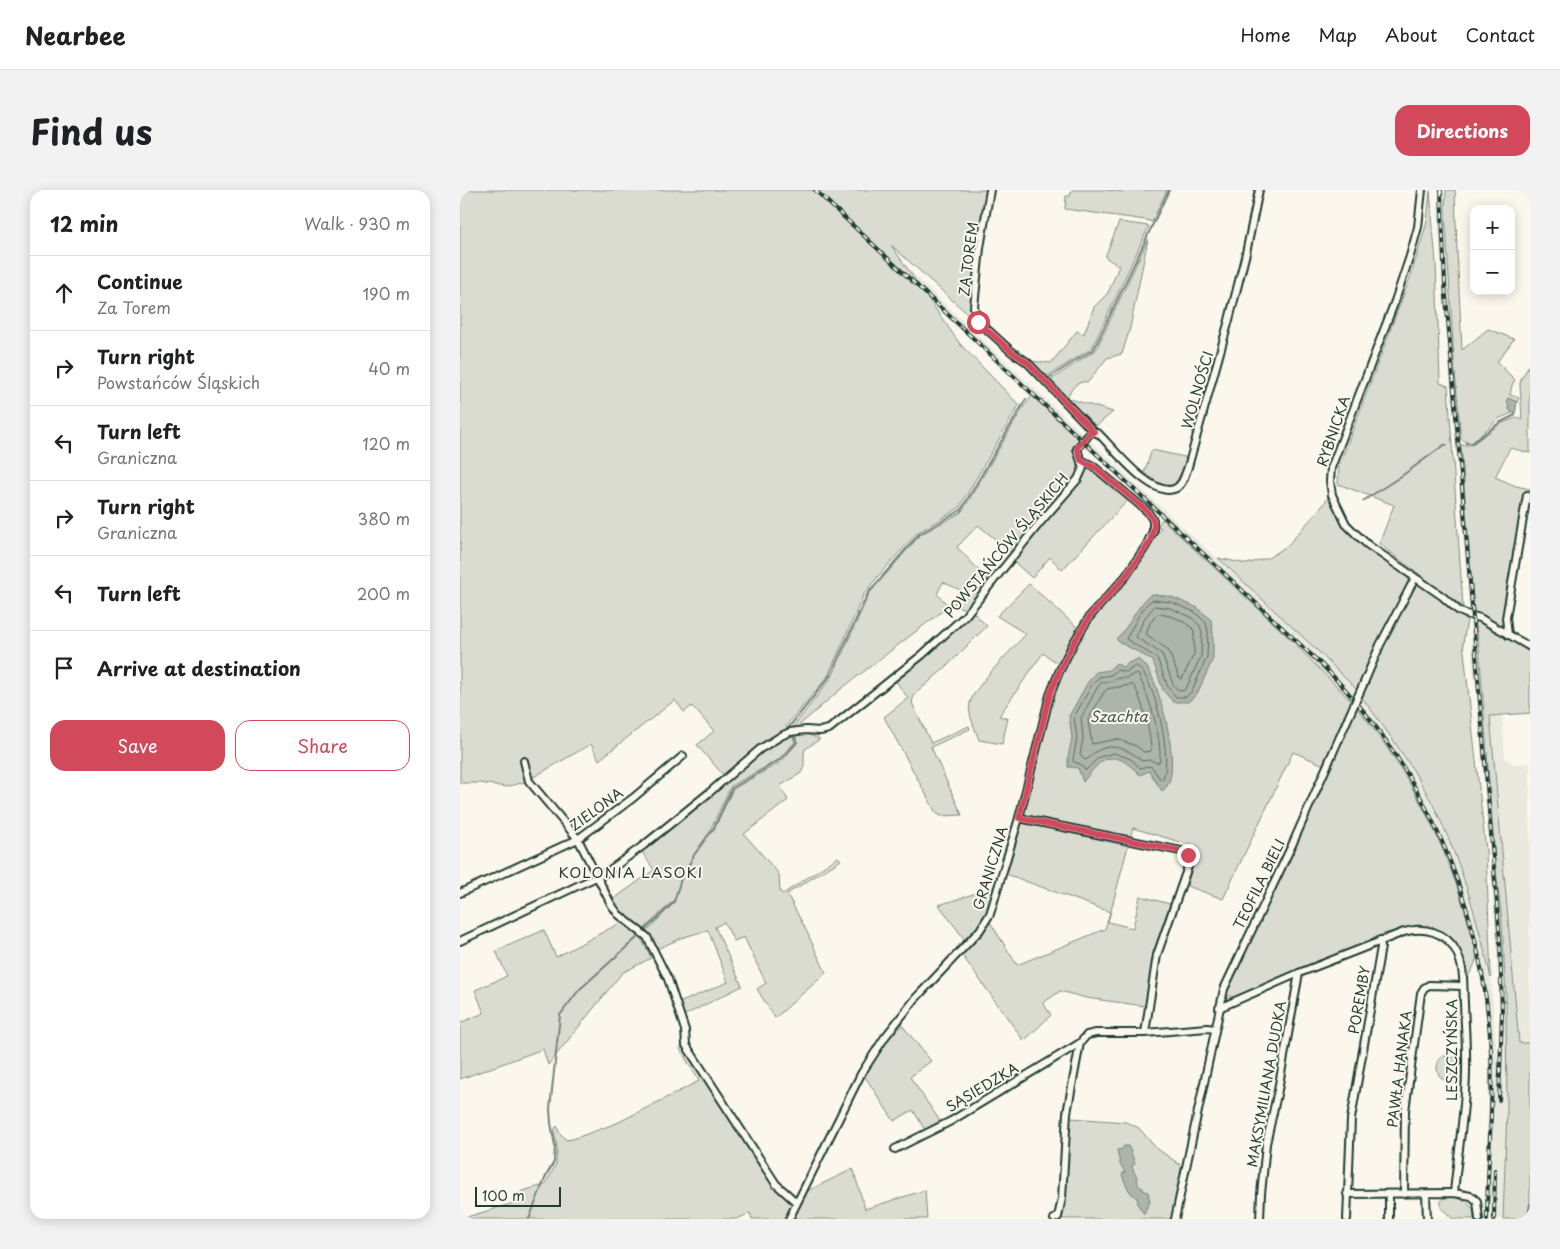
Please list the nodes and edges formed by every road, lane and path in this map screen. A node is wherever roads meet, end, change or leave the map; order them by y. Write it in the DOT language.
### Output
graph roads {
  1 [pos="990,190"];
  2 [pos="1259,190"];
  3 [pos="1422,190"];
  4 [pos="1092,432"];
  5 [pos="1081,460"];
  6 [pos="1527,495"];
  7 [pos="1416,578"];
  8 [pos="1508,635"];
  9 [pos="1530,647"];
  10 [pos="683,756"];
  11 [pos="524,761"];
  12 [pos="1019,818"];
  13 [pos="578,839"];
  14 [pos="597,877"];
  15 [pos="460,894"];
  16 [pos="1380,940"];
  17 [pos="460,941"];
  18 [pos="1299,973"];
  19 [pos="1288,977"];
  20 [pos="1298,984"];
  21 [pos="1463,986"];
  22 [pos="1222,998"];
  23 [pos="1237,1000"];
  24 [pos="1219,1008"];
  25 [pos="1215,1029"];
  26 [pos="1145,1033"];
  27 [pos="1080,1042"];
  28 [pos="895,1149"];
  29 [pos="1454,1193"];
  30 [pos="1347,1194"];
  31 [pos="1389,1194"];
  32 [pos="1404,1194"];
  33 [pos="1426,1194"];
  34 [pos="796,1202"];
  35 [pos="789,1219"];
  36 [pos="1054,1219"];
  37 [pos="1175,1219"];
  38 [pos="1260,1219"];
  39 [pos="1347,1219"];
  40 [pos="1389,1219"];
  41 [pos="1427,1219"];
  42 [pos="1479,1219"];
  1 -- 4 [label="street, ZA TOREM"];
  2 -- 4 [label="street, WOLNOŚCI"];
  3 -- 7 [label="street, RYBNICKA"];
  4 -- 5 [label="street, POWSTAŃCÓW ŚLĄSKICH"];
  5 -- 12 [label="street, GRANICZNA"];
  5 -- 14 [label="street, POWSTAŃCÓW ŚLĄSKICH"];
  6 -- 8 [label="street"];
  7 -- 8 [label="street, RYBNICKA"];
  7 -- 22 [label="street, TEOFILA BIELI, bridge"];
  8 -- 9 [label="street, RYBNICKA"];
  10 -- 13 [label="street, ZIELONA"];
  11 -- 13 [label="street"];
  12 -- 26 [label="street"];
  12 -- 34 [label="street, GRANICZNA"];
  13 -- 14 [label="street"];
  13 -- 15 [label="street, ZIELONA"];
  14 -- 17 [label="street, POWSTAŃCÓW ŚLĄSKICH"];
  14 -- 34 [label="street"];
  16 -- 18 [label="street, POREMBY"];
  16 -- 21 [label="street, LESZCZYŃSKA"];
  16 -- 30 [label="street, POREMBY"];
  18 -- 19 [label="street, POREMBY"];
  18 -- 20 [label="street, MAKSYMILIANA DUDKA"];
  19 -- 20 [label="street, MAKSYMILIANA DUDKA"];
  19 -- 23 [label="street, POREMBY"];
  20 -- 38 [label="street, MAKSYMILIANA DUDKA"];
  21 -- 29 [label="street, LESZCZYŃSKA"];
  21 -- 32 [label="street, PAWŁA HANAKA"];
  22 -- 23 [label="street"];
  22 -- 24 [label="street, TEOFILA BIELI"];
  23 -- 24 [label="street, POREMBY"];
  24 -- 25 [label="street, TEOFILA BIELI"];
  25 -- 26 [label="street, SĄSIEDZKA"];
  25 -- 37 [label="street, TEOFILA BIELI"];
  26 -- 27 [label="street, SĄSIEDZKA"];
  27 -- 28 [label="street, SĄSIEDZKA"];
  27 -- 36 [label="street"];
  29 -- 33 [label="street"];
  29 -- 42 [label="street"];
  30 -- 31 [label="street"];
  30 -- 39 [label="street, POREMBY"];
  31 -- 32 [label="street"];
  31 -- 40 [label="street"];
  32 -- 33 [label="street"];
  33 -- 41 [label="street"];
  34 -- 35 [label="street, GRANICZNA"];
}
